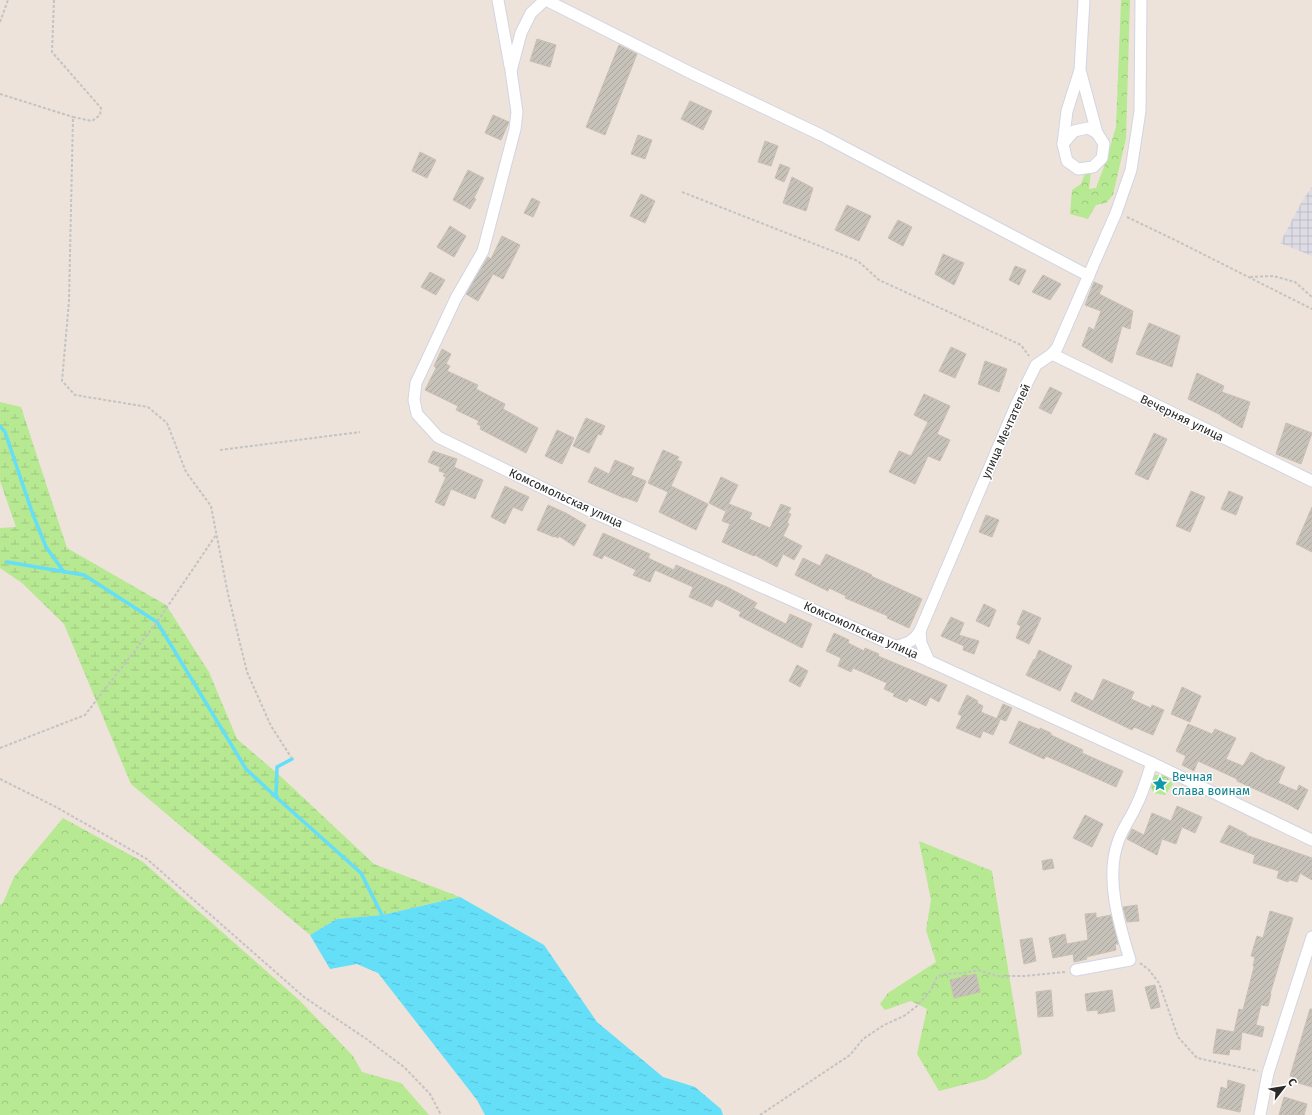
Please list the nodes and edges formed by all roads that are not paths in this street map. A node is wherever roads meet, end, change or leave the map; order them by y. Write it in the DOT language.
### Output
graph roads {
  1 [pos="498,0"];
  2 [pos="546,0"];
  3 [pos="1084,0"];
  4 [pos="1141,0"];
  5 [pos="1080,70"];
  6 [pos="511,71"];
  7 [pos="1097,133"];
  8 [pos="1064,144"];
  9 [pos="1089,276"];
  10 [pos="1052,354"];
  11 [pos="1312,481"];
  12 [pos="920,631"];
  13 [pos="897,646"];
  14 [pos="929,661"];
  15 [pos="1152,763"];
  16 [pos="1312,840"];
  17 [pos="1312,937"];
  18 [pos="1076,970"];
  19 [pos="1260,1115"];
  1 -- 6 [label="street"];
  2 -- 6 [label="street"];
  2 -- 9 [label="street"];
  3 -- 5 [label="street"];
  4 -- 9 [label="street, улица Мечтателей"];
  5 -- 7 [label="street"];
  5 -- 8 [label="street"];
  6 -- 13 [label="street, Комсомольская улица"];
  7 -- 8 [label="street"];
  7 -- 8 [label="street"];
  9 -- 10 [label="street, улица Мечтателей"];
  10 -- 11 [label="street, Вечерняя улица"];
  10 -- 12 [label="street, улица Мечтателей"];
  12 -- 13 [label="street, улица Мечтателей"];
  12 -- 14 [label="street"];
  13 -- 14 [label="street, Комсомольская улица"];
  14 -- 15 [label="street, Комсомольская улица"];
  15 -- 16 [label="street, Комсомольская улица"];
  15 -- 18 [label="street"];
  17 -- 19 [label="street"];
}
